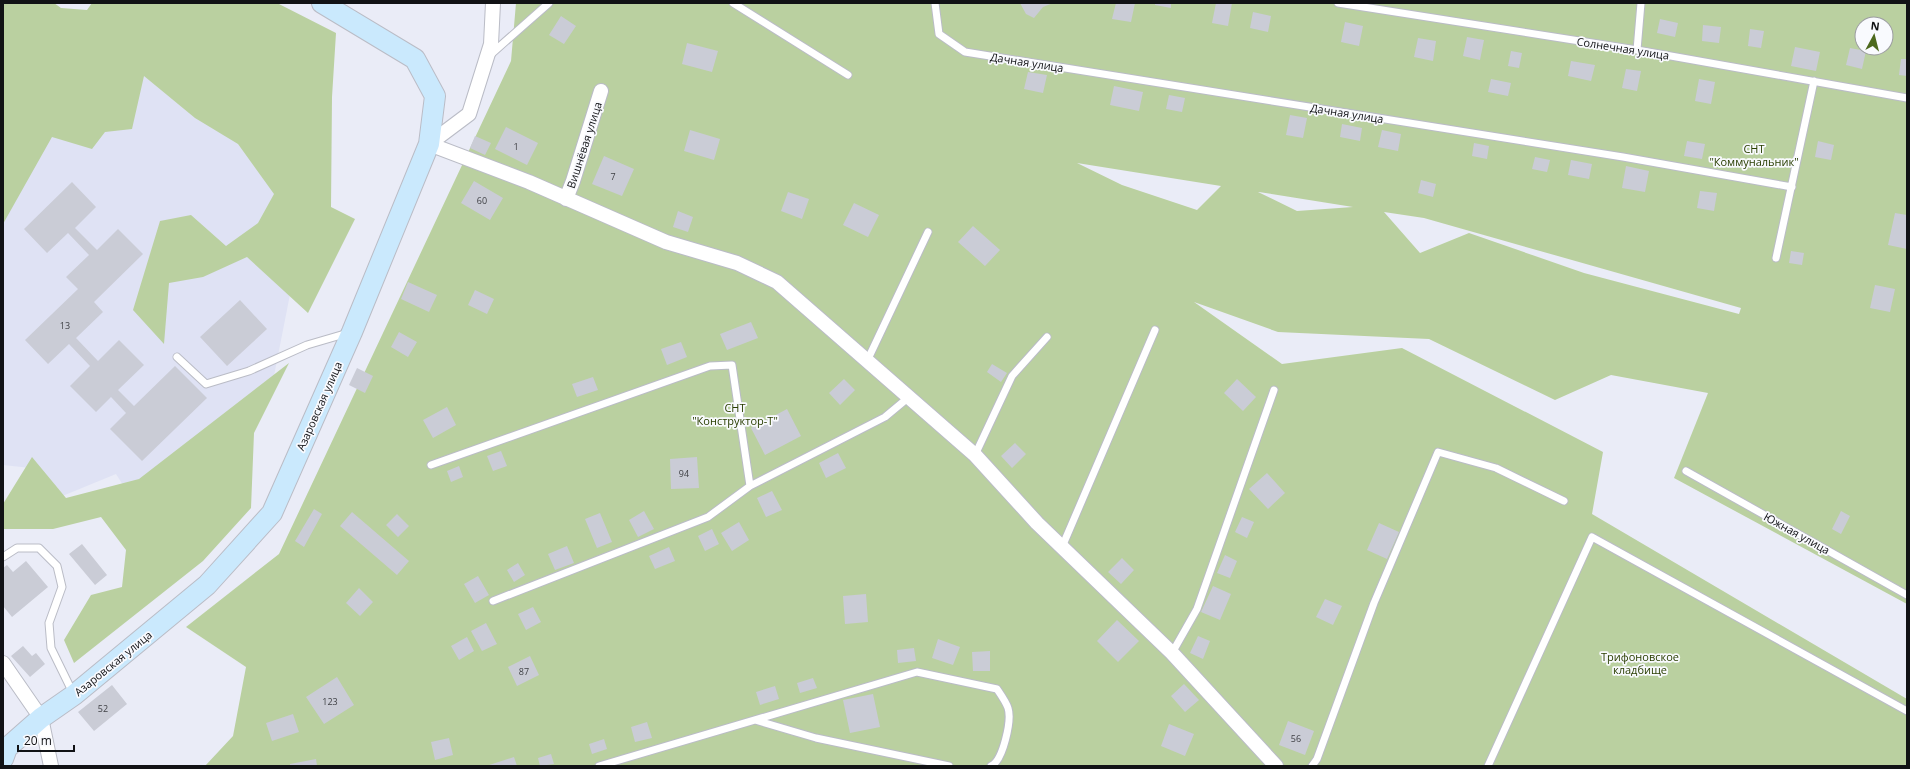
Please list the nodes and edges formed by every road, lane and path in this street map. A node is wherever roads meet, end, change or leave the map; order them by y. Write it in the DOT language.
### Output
graph roads {
  1 [pos="322,3"];
  2 [pos="493,3"];
  3 [pos="549,3"];
  4 [pos="733,3"];
  5 [pos="935,3"];
  6 [pos="1338,3"];
  7 [pos="1641,3"];
  8 [pos="1637,50"];
  9 [pos="487,57"];
  10 [pos="848,75"];
  11 [pos="1814,81"];
  12 [pos="601,91"];
  13 [pos="1907,98"];
  14 [pos="429,144"];
  15 [pos="1792,187"];
  16 [pos="566,199"];
  17 [pos="928,232"];
  18 [pos="1776,258"];
  19 [pos="1155,330"];
  20 [pos="352,332"];
  21 [pos="1047,337"];
  22 [pos="177,357"];
  23 [pos="868,359"];
  24 [pos="1274,390"];
  25 [pos="909,397"];
  26 [pos="975,456"];
  27 [pos="431,465"];
  28 [pos="1686,471"];
  29 [pos="750,486"];
  30 [pos="1564,502"];
  31 [pos="1062,547"];
  32 [pos="3,556"];
  33 [pos="1907,595"];
  34 [pos="493,601"];
  35 [pos="1172,653"];
  36 [pos="3,663"];
  37 [pos="74,695"];
  38 [pos="1907,711"];
  39 [pos="41,718"];
  40 [pos="755,720"];
  41 [pos="3,759"];
  42 [pos="51,766"];
  43 [pos="599,766"];
  44 [pos="949,766"];
  45 [pos="991,766"];
  46 [pos="1276,766"];
  47 [pos="1312,766"];
  48 [pos="1488,766"];
  1 -- 14 [label="street, Азаровская улица"];
  2 -- 9 [label="street"];
  3 -- 9 [label="lane"];
  4 -- 10 [label="lane"];
  5 -- 15 [label="lane, Дачная улица"];
  6 -- 8 [label="lane, Солнечная улица"];
  7 -- 8 [label="lane"];
  8 -- 11 [label="lane, Солнечная улица"];
  9 -- 14 [label="street"];
  11 -- 13 [label="lane, Солнечная улица"];
  11 -- 15 [label="lane"];
  12 -- 16 [label="street, Вишнёвая улица"];
  14 -- 16 [label="street"];
  14 -- 20 [label="street, Азаровская улица"];
  15 -- 18 [label="lane"];
  16 -- 23 [label="street"];
  17 -- 23 [label="lane"];
  19 -- 31 [label="lane"];
  20 -- 22 [label="lane"];
  20 -- 37 [label="street, Азаровская улица"];
  21 -- 26 [label="lane"];
  23 -- 25 [label="street"];
  24 -- 35 [label="lane"];
  25 -- 26 [label="street"];
  25 -- 29 [label="lane"];
  26 -- 31 [label="street"];
  27 -- 29 [label="lane"];
  28 -- 33 [label="lane, Южная улица"];
  29 -- 34 [label="lane"];
  30 -- 47 [label="lane"];
  31 -- 35 [label="street"];
  32 -- 37 [label="lane"];
  35 -- 46 [label="street"];
  36 -- 39 [label="street"];
  37 -- 39 [label="street, Азаровская улица"];
  38 -- 48 [label="lane"];
  39 -- 41 [label="street, Азаровская улица"];
  39 -- 42 [label="street"];
  40 -- 43 [label="lane"];
  40 -- 44 [label="lane"];
  40 -- 45 [label="lane"];
}
